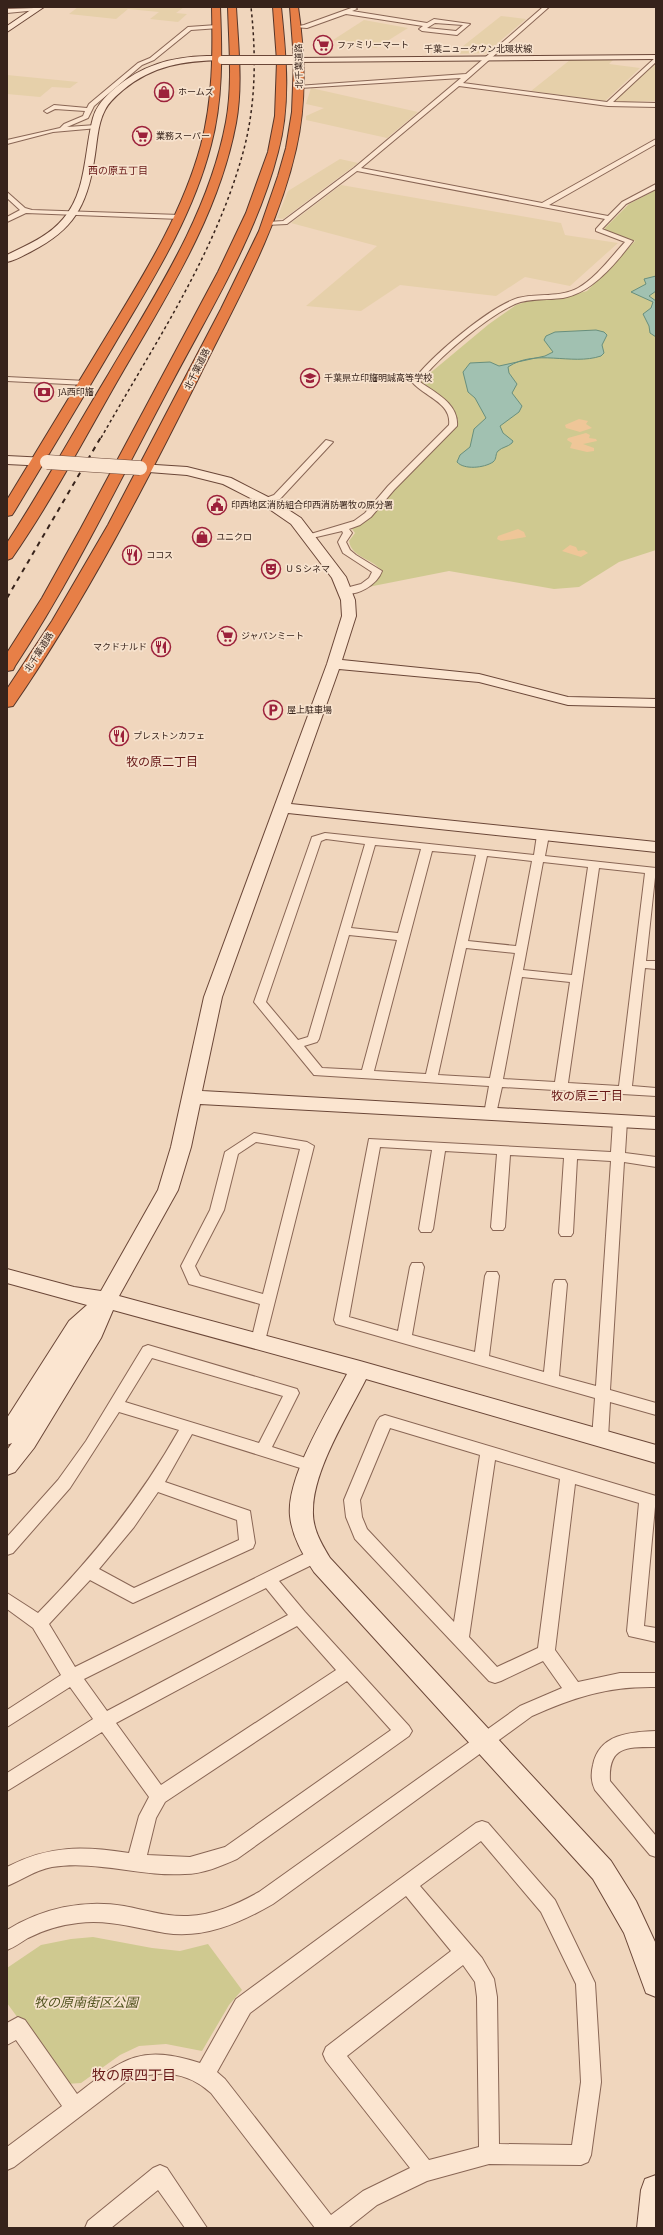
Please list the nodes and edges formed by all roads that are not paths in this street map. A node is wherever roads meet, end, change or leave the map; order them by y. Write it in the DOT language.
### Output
graph roads {
  1 [pos="216,7"];
  2 [pos="232,7"];
  3 [pos="277,7"];
  4 [pos="294,7"];
  5 [pos="360,7"];
  6 [pos="546,7"];
  7 [pos="37,9"];
  8 [pos="7,11"];
  9 [pos="346,12"];
  10 [pos="428,25"];
  11 [pos="217,26"];
  12 [pos="297,28"];
  13 [pos="7,30"];
  14 [pos="486,57"];
  15 [pos="656,57"];
  16 [pos="219,59"];
  17 [pos="298,59"];
  18 [pos="466,76"];
  19 [pos="458,84"];
  20 [pos="300,86"];
  21 [pos="608,104"];
  22 [pos="656,105"];
  23 [pos="90,110"];
  24 [pos="47,111"];
  25 [pos="96,127"];
  26 [pos="63,128"];
  27 [pos="656,141"];
  28 [pos="7,142"];
  29 [pos="356,169"];
  30 [pos="656,186"];
  31 [pos="7,194"];
  32 [pos="542,206"];
  33 [pos="26,210"];
  34 [pos="74,212"];
  35 [pos="180,217"];
  36 [pos="608,218"];
  37 [pos="7,220"];
  38 [pos="268,224"];
  39 [pos="7,259"];
  40 [pos="7,379"];
  41 [pos="86,383"];
  42 [pos="329,442"];
  43 [pos="7,460"];
  44 [pos="43,462"];
  45 [pos="143,468"];
  46 [pos="266,501"];
  47 [pos="7,512"];
  48 [pos="345,529"];
  49 [pos="308,536"];
  50 [pos="7,555"];
  51 [pos="345,591"];
  52 [pos="334,664"];
  53 [pos="7,666"];
  54 [pos="7,702"];
  55 [pos="656,703"];
  56 [pos="281,808"];
  57 [pos="543,835"];
  58 [pos="371,841"];
  59 [pos="427,847"];
  60 [pos="656,848"];
  61 [pos="482,853"];
  62 [pos="538,858"];
  63 [pos="594,864"];
  64 [pos="654,870"];
  65 [pos="345,932"];
  66 [pos="402,937"];
  67 [pos="461,944"];
  68 [pos="521,950"];
  69 [pos="640,964"];
  70 [pos="656,965"];
  71 [pos="517,973"];
  72 [pos="577,979"];
  73 [pos="295,1045"];
  74 [pos="367,1075"];
  75 [pos="431,1079"];
  76 [pos="495,1083"];
  77 [pos="561,1086"];
  78 [pos="625,1090"];
  79 [pos="656,1092"];
  80 [pos="191,1097"];
  81 [pos="490,1114"];
  82 [pos="620,1121"];
  83 [pos="656,1123"];
  84 [pos="439,1146"];
  85 [pos="504,1150"];
  86 [pos="571,1154"];
  87 [pos="618,1157"];
  88 [pos="656,1162"];
  89 [pos="498,1227"];
  90 [pos="426,1229"];
  91 [pos="566,1233"];
  92 [pos="7,1264"];
  93 [pos="417,1267"];
  94 [pos="7,1276"];
  95 [pos="492,1276"];
  96 [pos="560,1284"];
  97 [pos="106,1300"];
  98 [pos="268,1301"];
  99 [pos="404,1338"];
  100 [pos="258,1341"];
  101 [pos="481,1360"];
  102 [pos="360,1369"];
  103 [pos="551,1379"];
  104 [pos="603,1394"];
  105 [pos="116,1406"];
  106 [pos="656,1409"];
  107 [pos="188,1428"];
  108 [pos="7,1436"];
  109 [pos="600,1438"];
  110 [pos="263,1451"];
  111 [pos="488,1452"];
  112 [pos="656,1454"];
  113 [pos="7,1466"];
  114 [pos="313,1466"];
  115 [pos="568,1476"];
  116 [pos="154,1485"];
  117 [pos="652,1500"];
  118 [pos="7,1548"];
  119 [pos="316,1555"];
  120 [pos="89,1571"];
  121 [pos="268,1579"];
  122 [pos="7,1600"];
  123 [pos="299,1617"];
  124 [pos="39,1623"];
  125 [pos="656,1635"];
  126 [pos="460,1640"];
  127 [pos="546,1652"];
  128 [pos="348,1671"];
  129 [pos="72,1677"];
  130 [pos="656,1680"];
  131 [pos="573,1689"];
  132 [pos="7,1719"];
  133 [pos="104,1721"];
  134 [pos="656,1739"];
  135 [pos="484,1740"];
  136 [pos="7,1784"];
  137 [pos="159,1796"];
  138 [pos="656,1849"];
  139 [pos="136,1861"];
  140 [pos="7,1878"];
  141 [pos="408,1885"];
  142 [pos="7,1941"];
  143 [pos="650,1942"];
  144 [pos="465,1952"];
  145 [pos="656,1983"];
  146 [pos="7,2035"];
  147 [pos="205,2074"];
  148 [pos="75,2108"];
  149 [pos="490,2154"];
  150 [pos="7,2160"];
  151 [pos="425,2171"];
  152 [pos="656,2190"];
  153 [pos="95,2228"];
  154 [pos="197,2228"];
  155 [pos="329,2228"];
  156 [pos="652,2228"];
  1 -- 11 [label="highway"];
  2 -- 50 [label="highway"];
  3 -- 53 [label="highway, 北千葉道路"];
  4 -- 12 [label="highway, 北千葉道路"];
  5 -- 9 [label="street"];
  6 -- 14 [label="street"];
  7 -- 8 [label="street"];
  7 -- 13 [label="street"];
  9 -- 10 [label="street"];
  9 -- 12 [label="street"];
  10 -- 10 [label="street"];
  11 -- 16 [label="highway"];
  11 -- 23 [label="street"];
  12 -- 17 [label="highway, 北千葉道路"];
  14 -- 15 [label="street, 千葉ニュータウン北環状線"];
  14 -- 17 [label="street, 千葉ニュータウン北環状線"];
  14 -- 18 [label="street"];
  15 -- 21 [label="street"];
  16 -- 17 [label="street, 千葉ニュータウン北環状線, bridge"];
  16 -- 25 [label="street, 千葉ニュータウン北環状線"];
  16 -- 35 [label="highway"];
  17 -- 20 [label="highway, 北千葉道路"];
  18 -- 19 [label="street"];
  18 -- 20 [label="street"];
  19 -- 21 [label="street"];
  19 -- 29 [label="street"];
  20 -- 38 [label="highway, 北千葉道路"];
  21 -- 22 [label="street"];
  23 -- 24 [label="street"];
  23 -- 26 [label="street"];
  25 -- 26 [label="street"];
  25 -- 34 [label="street"];
  26 -- 28 [label="street"];
  27 -- 32 [label="street"];
  29 -- 32 [label="street"];
  29 -- 38 [label="street"];
  30 -- 36 [label="street"];
  31 -- 33 [label="street"];
  32 -- 36 [label="street"];
  33 -- 34 [label="street"];
  33 -- 37 [label="street"];
  34 -- 35 [label="street"];
  34 -- 39 [label="street"];
  35 -- 41 [label="highway"];
  36 -- 48 [label="street"];
  38 -- 45 [label="highway, 北千葉道路"];
  40 -- 41 [label="street"];
  41 -- 44 [label="highway"];
  42 -- 46 [label="street"];
  43 -- 44 [label="street"];
  44 -- 45 [label="street, bridge"];
  44 -- 47 [label="highway"];
  45 -- 46 [label="street"];
  45 -- 54 [label="highway, 北千葉道路"];
  46 -- 49 [label="street"];
  48 -- 49 [label="street"];
  48 -- 51 [label="street"];
  49 -- 51 [label="street"];
  51 -- 52 [label="street"];
  52 -- 55 [label="street"];
  52 -- 56 [label="street"];
  56 -- 57 [label="street"];
  56 -- 80 [label="street"];
  57 -- 60 [label="street"];
  57 -- 62 [label="street"];
  58 -- 59 [label="street"];
  58 -- 65 [label="street"];
  58 -- 73 [label="street"];
  59 -- 61 [label="street"];
  59 -- 66 [label="street"];
  61 -- 62 [label="street"];
  61 -- 67 [label="street"];
  62 -- 63 [label="street"];
  62 -- 68 [label="street"];
  63 -- 64 [label="street"];
  63 -- 72 [label="street"];
  64 -- 69 [label="street"];
  65 -- 66 [label="street"];
  65 -- 73 [label="street"];
  66 -- 74 [label="street"];
  67 -- 68 [label="street"];
  67 -- 75 [label="street"];
  68 -- 71 [label="street"];
  69 -- 70 [label="street"];
  69 -- 78 [label="street"];
  71 -- 72 [label="street"];
  71 -- 76 [label="street"];
  72 -- 77 [label="street"];
  73 -- 74 [label="street"];
  74 -- 75 [label="street"];
  75 -- 76 [label="street"];
  76 -- 77 [label="street"];
  76 -- 81 [label="street"];
  77 -- 78 [label="street"];
  78 -- 79 [label="street"];
  80 -- 81 [label="street"];
  80 -- 97 [label="street"];
  81 -- 82 [label="street"];
  82 -- 83 [label="street"];
  82 -- 87 [label="street"];
  84 -- 85 [label="street"];
  84 -- 90 [label="street"];
  84 -- 99 [label="street"];
  85 -- 86 [label="street"];
  85 -- 89 [label="street"];
  86 -- 87 [label="street"];
  86 -- 91 [label="street"];
  87 -- 88 [label="street"];
  87 -- 104 [label="street"];
  92 -- 97 [label="street"];
  93 -- 99 [label="street"];
  94 -- 97 [label="street"];
  95 -- 101 [label="street"];
  96 -- 103 [label="street"];
  97 -- 100 [label="street"];
  97 -- 108 [label="street"];
  97 -- 113 [label="street"];
  98 -- 98 [label="street"];
  98 -- 100 [label="street"];
  99 -- 101 [label="street"];
  100 -- 102 [label="street"];
  101 -- 103 [label="street"];
  102 -- 109 [label="street"];
  102 -- 114 [label="street"];
  103 -- 104 [label="street"];
  104 -- 106 [label="street"];
  104 -- 109 [label="street"];
  105 -- 107 [label="street"];
  105 -- 110 [label="street"];
  105 -- 118 [label="street"];
  107 -- 110 [label="street"];
  107 -- 116 [label="street"];
  109 -- 112 [label="street"];
  110 -- 114 [label="street"];
  111 -- 115 [label="street"];
  111 -- 126 [label="street"];
  111 -- 126 [label="street"];
  114 -- 119 [label="street"];
  115 -- 117 [label="street"];
  115 -- 127 [label="street"];
  116 -- 120 [label="street"];
  116 -- 120 [label="street"];
  117 -- 125 [label="street"];
  119 -- 121 [label="street"];
  119 -- 135 [label="street"];
  120 -- 124 [label="street"];
  121 -- 123 [label="street"];
  121 -- 129 [label="street"];
  122 -- 124 [label="street"];
  123 -- 128 [label="street"];
  123 -- 133 [label="street"];
  124 -- 129 [label="street"];
  126 -- 127 [label="street"];
  127 -- 131 [label="street"];
  128 -- 137 [label="street"];
  128 -- 139 [label="street"];
  129 -- 132 [label="street"];
  129 -- 133 [label="street"];
  130 -- 131 [label="street"];
  131 -- 135 [label="street"];
  133 -- 136 [label="street"];
  133 -- 137 [label="street"];
  134 -- 138 [label="street"];
  135 -- 142 [label="street"];
  135 -- 143 [label="street"];
  137 -- 139 [label="street"];
  139 -- 140 [label="street"];
  141 -- 144 [label="street"];
  141 -- 147 [label="street"];
  141 -- 149 [label="street"];
  143 -- 145 [label="street"];
  144 -- 149 [label="street"];
  144 -- 151 [label="street"];
  146 -- 148 [label="street"];
  147 -- 148 [label="street"];
  147 -- 155 [label="street"];
  148 -- 150 [label="street"];
  149 -- 151 [label="street"];
  151 -- 155 [label="street"];
  152 -- 156 [label="street"];
  153 -- 154 [label="street"];
}
